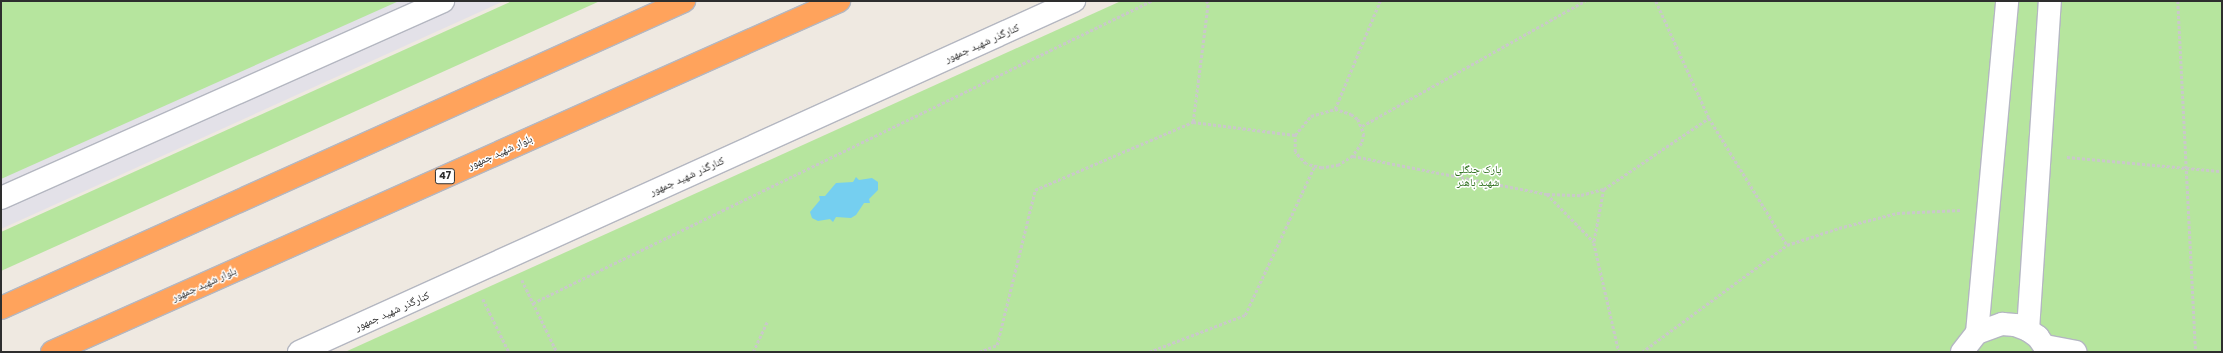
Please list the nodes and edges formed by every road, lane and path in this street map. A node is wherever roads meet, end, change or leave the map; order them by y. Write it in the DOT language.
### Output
graph roads {
  1 [pos="443,1"];
  2 [pos="684,1"];
  3 [pos="839,1"];
  4 [pos="1074,1"];
  5 [pos="1151,1"];
  6 [pos="1206,1"];
  7 [pos="1380,1"];
  8 [pos="1584,1"];
  9 [pos="1656,1"];
  10 [pos="2006,1"];
  11 [pos="2050,1"];
  12 [pos="2178,1"];
  13 [pos="1335,109"];
  14 [pos="1709,118"];
  15 [pos="1192,122"];
  16 [pos="1362,126"];
  17 [pos="1295,135"];
  18 [pos="1353,156"];
  19 [pos="2062,156"];
  20 [pos="1314,167"];
  21 [pos="2186,168"];
  22 [pos="2222,171"];
  23 [pos="1604,189"];
  24 [pos="1547,194"];
  25 [pos="1,198"];
  26 [pos="1963,210"];
  27 [pos="1594,242"];
  28 [pos="1787,246"];
  29 [pos="510,256"];
  30 [pos="472,275"];
  31 [pos="533,303"];
  32 [pos="1,308"];
  33 [pos="767,322"];
  34 [pos="2028,330"];
  35 [pos="1977,333"];
  36 [pos="2046,349"];
  37 [pos="52,352"];
  38 [pos="299,352"];
  39 [pos="509,352"];
  40 [pos="556,352"];
  41 [pos="753,352"];
  42 [pos="979,352"];
  43 [pos="1149,352"];
  44 [pos="1619,352"];
  45 [pos="1642,352"];
  46 [pos="1962,352"];
  47 [pos="2075,352"];
  48 [pos="2196,352"];
  1 -- 25 [label="street"];
  2 -- 32 [label="highway"];
  3 -- 37 [label="highway, بلوار شهید جمهور / 47"];
  4 -- 29 [label="street, کنارگذر شهید جمهور"];
  5 -- 31 [label="path"];
  6 -- 15 [label="path"];
  7 -- 13 [label="path"];
  8 -- 16 [label="path"];
  9 -- 14 [label="path"];
  10 -- 35 [label="street"];
  11 -- 34 [label="street"];
  12 -- 21 [label="path"];
  13 -- 16 [label="path"];
  13 -- 17 [label="path"];
  14 -- 23 [label="path"];
  14 -- 28 [label="path"];
  15 -- 17 [label="path"];
  15 -- 42 [label="path"];
  16 -- 18 [label="path"];
  17 -- 20 [label="path"];
  18 -- 20 [label="path"];
  18 -- 24 [label="path"];
  19 -- 21 [label="path"];
  20 -- 43 [label="path"];
  21 -- 22 [label="path"];
  21 -- 48 [label="path"];
  23 -- 24 [label="path"];
  23 -- 27 [label="path"];
  24 -- 27 [label="path"];
  26 -- 28 [label="path"];
  27 -- 44 [label="path"];
  28 -- 45 [label="path"];
  29 -- 30 [label="street, کنارگذر شهید جمهور"];
  29 -- 31 [label="path"];
  30 -- 38 [label="street, کنارگذر شهید جمهور"];
  30 -- 39 [label="path"];
  31 -- 40 [label="path"];
  33 -- 41 [label="path"];
  34 -- 35 [label="street"];
  34 -- 36 [label="street"];
  35 -- 46 [label="street"];
  36 -- 47 [label="street"];
}
